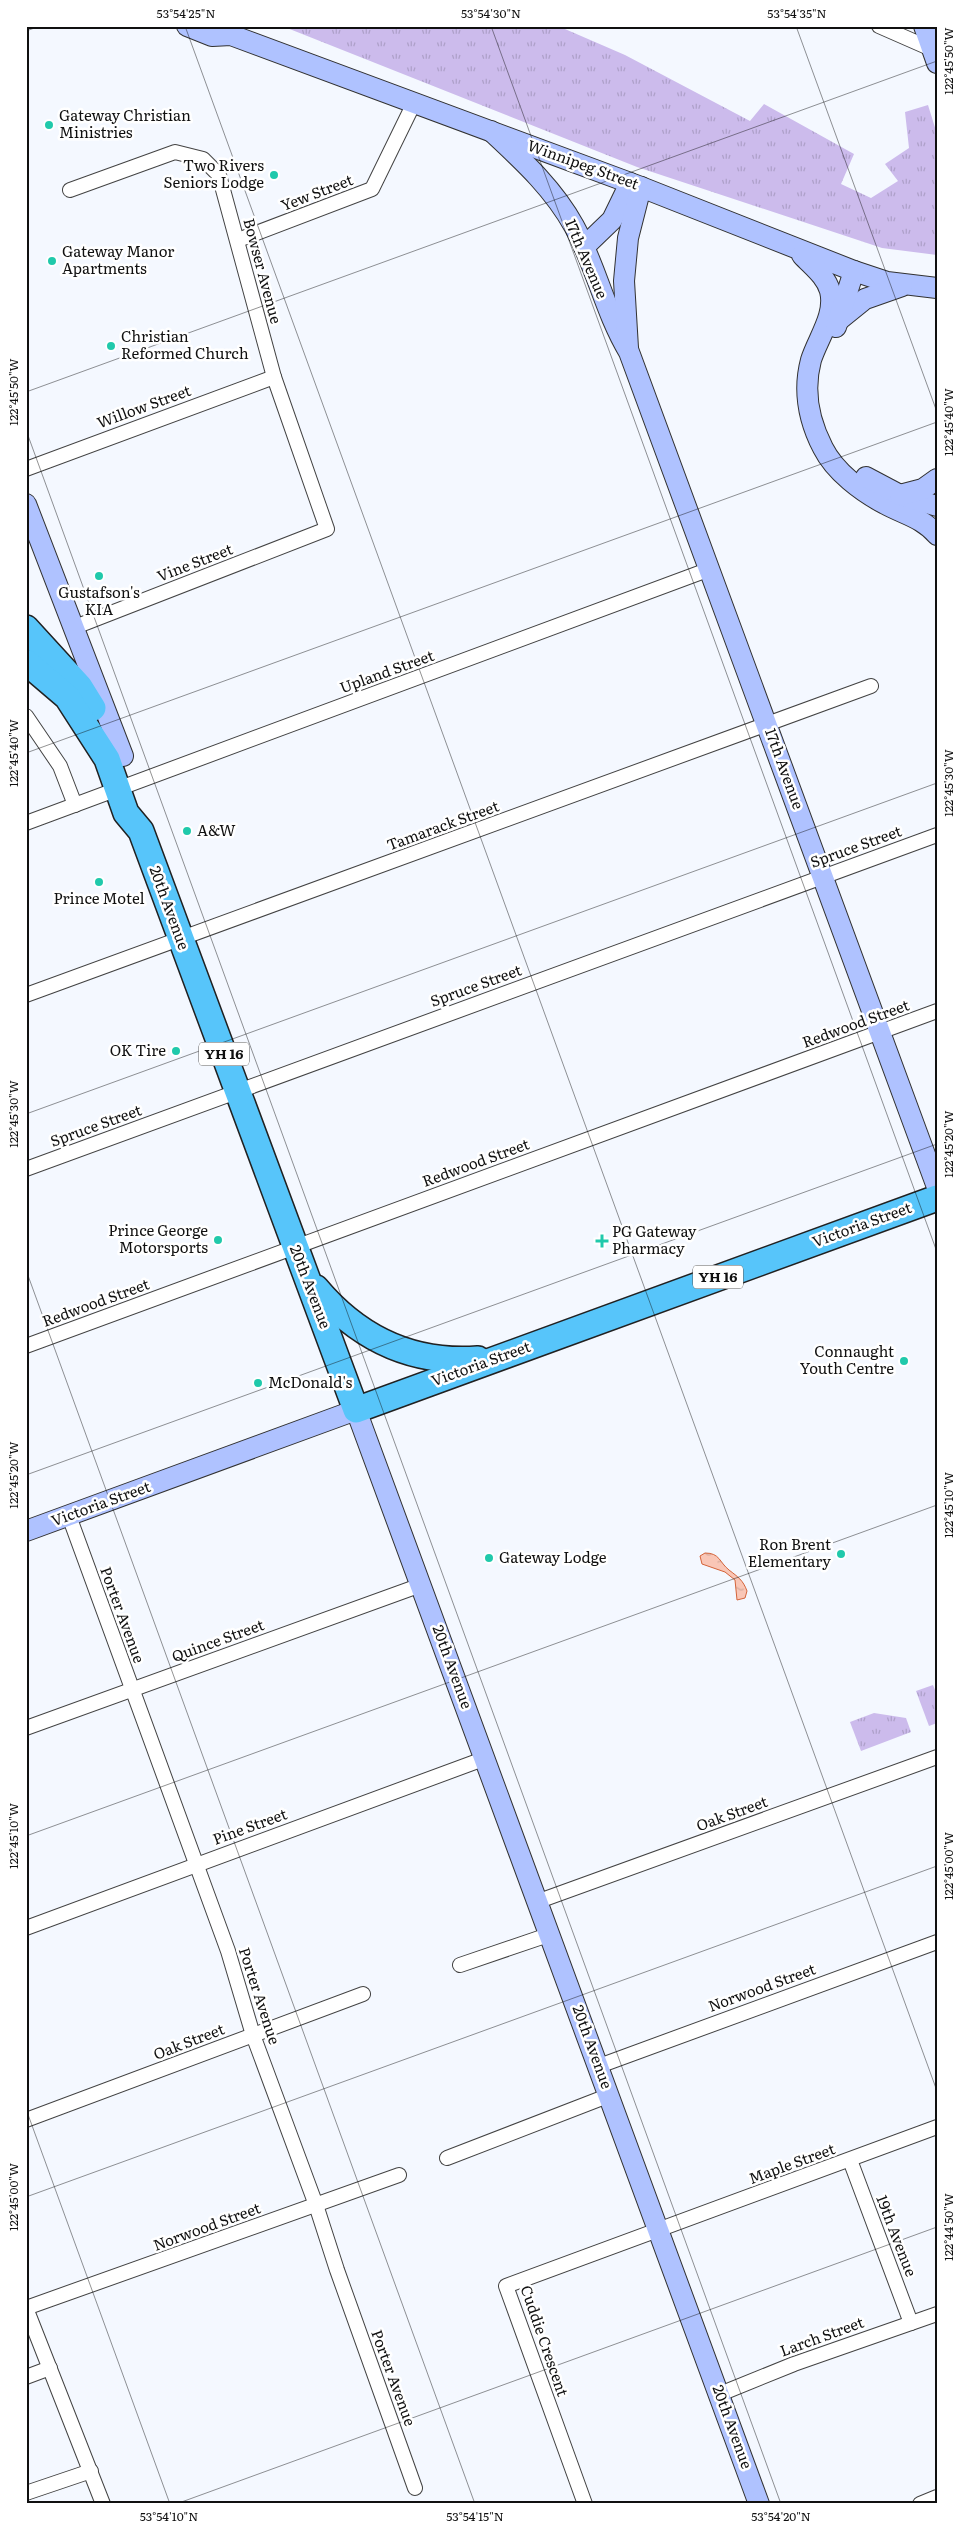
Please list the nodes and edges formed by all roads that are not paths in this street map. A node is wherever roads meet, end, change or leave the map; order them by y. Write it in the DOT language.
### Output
graph roads {
  1 [pos="187,26"];
  2 [pos="879,26"];
  3 [pos="924,26"];
  4 [pos="228,30"];
  5 [pos="936,55"];
  6 [pos="415,101"];
  7 [pos="491,131"];
  8 [pos="636,185"];
  9 [pos="70,190"];
  10 [pos="238,240"];
  11 [pos="584,247"];
  12 [pos="797,250"];
  13 [pos="854,272"];
  14 [pos="907,285"];
  15 [pos="937,288"];
  16 [pos="839,320"];
  17 [pos="628,352"];
  18 [pos="274,377"];
  19 [pos="26,469"];
  20 [pos="937,479"];
  21 [pos="900,495"];
  22 [pos="937,506"];
  23 [pos="27,513"];
  24 [pos="327,529"];
  25 [pos="937,535"];
  26 [pos="710,569"];
  27 [pos="26,628"];
  28 [pos="75,628"];
  29 [pos="26,662"];
  30 [pos="872,686"];
  31 [pos="26,716"];
  32 [pos="768,725"];
  33 [pos="123,756"];
  34 [pos="125,787"];
  35 [pos="75,805"];
  36 [pos="26,823"];
  37 [pos="937,835"];
  38 [pos="823,876"];
  39 [pos="181,940"];
  40 [pos="26,995"];
  41 [pos="937,1011"];
  42 [pos="880,1032"];
  43 [pos="238,1092"];
  44 [pos="26,1169"];
  45 [pos="937,1187"];
  46 [pos="937,1198"];
  47 [pos="295,1247"];
  48 [pos="307,1277"];
  49 [pos="26,1346"];
  50 [pos="500,1357"];
  51 [pos="356,1410"];
  52 [pos="69,1516"];
  53 [pos="26,1531"];
  54 [pos="421,1585"];
  55 [pos="131,1690"];
  56 [pos="26,1728"];
  57 [pos="937,1757"];
  58 [pos="486,1758"];
  59 [pos="195,1865"];
  60 [pos="539,1901"];
  61 [pos="26,1928"];
  62 [pos="551,1934"];
  63 [pos="937,1942"];
  64 [pos="460,1964"];
  65 [pos="363,1994"];
  66 [pos="253,2034"];
  67 [pos="599,2066"];
  68 [pos="610,2094"];
  69 [pos="26,2120"];
  70 [pos="937,2128"];
  71 [pos="447,2158"];
  72 [pos="850,2160"];
  73 [pos="399,2175"];
  74 [pos="316,2205"];
  75 [pos="660,2230"];
  76 [pos="26,2308"];
  77 [pos="937,2314"];
  78 [pos="911,2323"];
  79 [pos="50,2368"];
  80 [pos="26,2377"];
  81 [pos="720,2394"];
  82 [pos="91,2471"];
  83 [pos="414,2488"];
  84 [pos="26,2493"];
  85 [pos="937,2498"];
  86 [pos="103,2504"];
  87 [pos="585,2504"];
  88 [pos="759,2504"];
  89 [pos="920,2504"];
  1 -- 4 [label="street, Winnipeg Street"];
  2 -- 5 [label="street"];
  3 -- 5 [label="street"];
  4 -- 6 [label="street, Winnipeg Street"];
  6 -- 7 [label="street, Winnipeg Street"];
  6 -- 10 [label="street, Yew Street"];
  7 -- 8 [label="street, Winnipeg Street"];
  7 -- 11 [label="street, 17th Avenue"];
  8 -- 11 [label="street"];
  8 -- 12 [label="street, Winnipeg Street"];
  8 -- 17 [label="street, 17th Avenue"];
  9 -- 10 [label="street, Bowser Avenue"];
  10 -- 18 [label="street, Bowser Avenue"];
  11 -- 17 [label="street, 17th Avenue"];
  12 -- 13 [label="street, Winnipeg Street"];
  12 -- 25 [label="street"];
  13 -- 14 [label="street, Winnipeg Street"];
  13 -- 16 [label="street"];
  14 -- 15 [label="street, Winnipeg Street"];
  14 -- 16 [label="street"];
  16 -- 21 [label="street"];
  17 -- 26 [label="street, 17th Avenue"];
  18 -- 19 [label="street, Willow Street"];
  18 -- 24 [label="street, Bowser Avenue"];
  20 -- 21 [label="street"];
  21 -- 22 [label="street"];
  23 -- 28 [label="street, 20th Avenue"];
  24 -- 28 [label="street, Vine Street"];
  26 -- 32 [label="street, 17th Avenue"];
  26 -- 34 [label="street, Upland Street"];
  27 -- 33 [label="highway, YH 16"];
  28 -- 33 [label="street, 20th Avenue"];
  29 -- 34 [label="highway, YH 16"];
  30 -- 32 [label="street, Tamarack Street"];
  31 -- 35 [label="street"];
  32 -- 38 [label="street, 17th Avenue"];
  32 -- 39 [label="street, Tamarack Street"];
  33 -- 34 [label="highway, 20th Avenue / YH 16"];
  34 -- 35 [label="street, Upland Street"];
  34 -- 39 [label="highway, 20th Avenue / YH 16"];
  35 -- 36 [label="street, Upland Street"];
  37 -- 38 [label="street, Spruce Street"];
  38 -- 42 [label="street, 17th Avenue"];
  38 -- 43 [label="street, Spruce Street"];
  39 -- 40 [label="street, Tamarack Street"];
  39 -- 43 [label="highway, 20th Avenue / YH 16"];
  41 -- 42 [label="street, Redwood Street"];
  42 -- 45 [label="street, 17th Avenue"];
  42 -- 47 [label="street, Redwood Street"];
  43 -- 44 [label="street, Spruce Street"];
  43 -- 47 [label="highway, 20th Avenue / YH 16"];
  46 -- 50 [label="highway, Victoria Street / YH 16"];
  47 -- 48 [label="highway, 20th Avenue / YH 16"];
  47 -- 49 [label="street, Redwood Street"];
  48 -- 50 [label="highway"];
  48 -- 51 [label="highway, 20th Avenue / YH 16"];
  50 -- 51 [label="highway, Victoria Street / YH 16"];
  51 -- 52 [label="street, Victoria Street"];
  51 -- 54 [label="street, 20th Avenue"];
  52 -- 53 [label="street, Victoria Street"];
  52 -- 55 [label="street, Porter Avenue"];
  54 -- 55 [label="street, Quince Street"];
  54 -- 58 [label="street, 20th Avenue"];
  55 -- 56 [label="street, Quince Street"];
  55 -- 59 [label="street, Porter Avenue"];
  57 -- 60 [label="street, Oak Street"];
  58 -- 59 [label="street, Pine Street"];
  58 -- 60 [label="street, 20th Avenue"];
  59 -- 61 [label="street, Pine Street"];
  59 -- 66 [label="street, Porter Avenue"];
  60 -- 62 [label="street, 20th Avenue"];
  62 -- 64 [label="street"];
  62 -- 67 [label="street, 20th Avenue"];
  63 -- 67 [label="street, Norwood Street"];
  65 -- 66 [label="street, Oak Street"];
  66 -- 69 [label="street, Oak Street"];
  66 -- 74 [label="street, Porter Avenue"];
  67 -- 68 [label="street, 20th Avenue"];
  68 -- 71 [label="street"];
  68 -- 75 [label="street, 20th Avenue"];
  70 -- 72 [label="street, Maple Street"];
  72 -- 75 [label="street, Maple Street"];
  72 -- 78 [label="street, 19th Avenue"];
  73 -- 74 [label="street, Norwood Street"];
  74 -- 76 [label="street, Norwood Street"];
  74 -- 83 [label="street, Porter Avenue"];
  75 -- 81 [label="street, 20th Avenue"];
  75 -- 87 [label="street, Cuddie Crescent"];
  76 -- 79 [label="street"];
  77 -- 78 [label="street, Larch Street"];
  78 -- 81 [label="street, Larch Street"];
  79 -- 80 [label="street"];
  79 -- 82 [label="street"];
  81 -- 88 [label="street, 20th Avenue"];
  82 -- 84 [label="street"];
  82 -- 86 [label="street"];
  85 -- 89 [label="street"];
}
